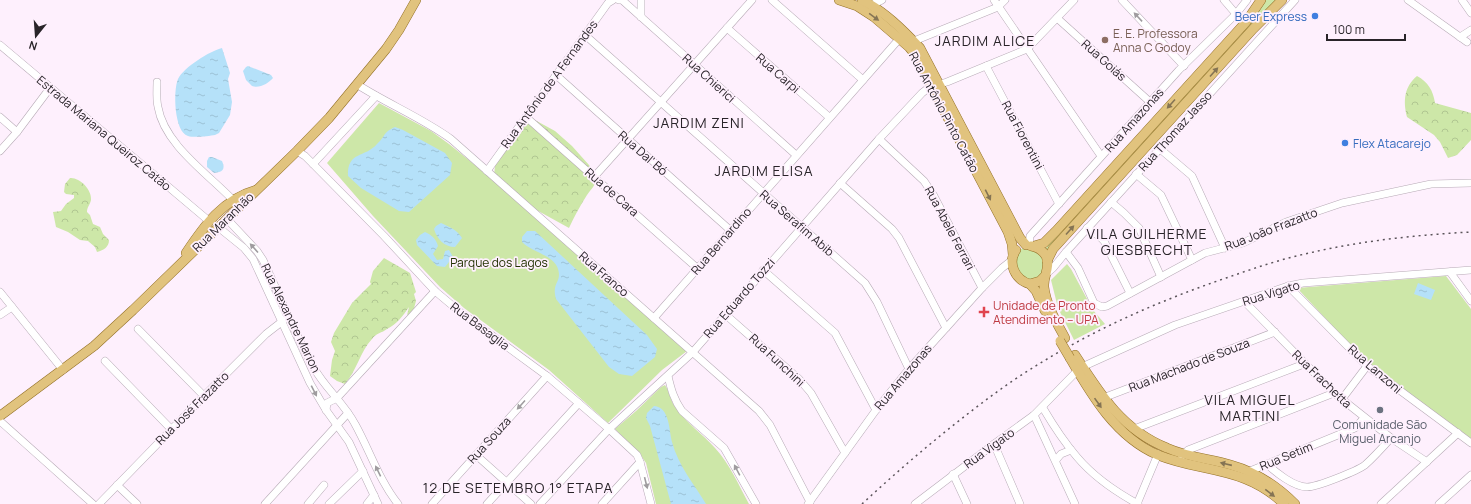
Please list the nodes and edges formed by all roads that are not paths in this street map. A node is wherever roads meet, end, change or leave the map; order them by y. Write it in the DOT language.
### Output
graph roads {
  1 [pos="416,0"];
  2 [pos="613,0"];
  3 [pos="619,0"];
  4 [pos="641,0"];
  5 [pos="752,0"];
  6 [pos="772,0"];
  7 [pos="839,0"];
  8 [pos="862,0"];
  9 [pos="882,0"];
  10 [pos="994,0"];
  11 [pos="1005,0"];
  12 [pos="1074,0"];
  13 [pos="1122,0"];
  14 [pos="1224,0"];
  15 [pos="1247,0"];
  16 [pos="1261,0"];
  17 [pos="1282,0"];
  18 [pos="1294,0"];
  19 [pos="1408,0"];
  20 [pos="1462,0"];
  21 [pos="871,5"];
  22 [pos="998,6"];
  23 [pos="1471,13"];
  24 [pos="1236,14"];
  25 [pos="641,17"];
  26 [pos="1057,18"];
  27 [pos="727,28"];
  28 [pos="1471,30"];
  29 [pos="585,35"];
  30 [pos="1460,37"];
  31 [pos="900,38"];
  32 [pos="914,41"];
  33 [pos="1467,42"];
  34 [pos="0,45"];
  35 [pos="1027,49"];
  36 [pos="695,65"];
  37 [pos="986,66"];
  38 [pos="1184,66"];
  39 [pos="556,76"];
  40 [pos="862,80"];
  41 [pos="157,82"];
  42 [pos="940,84"];
  43 [pos="358,85"];
  44 [pos="931,86"];
  45 [pos="50,88"];
  46 [pos="376,96"];
  47 [pos="661,102"];
  48 [pos="1150,102"];
  49 [pos="0,117"];
  50 [pos="526,117"];
  51 [pos="830,118"];
  52 [pos="17,132"];
  53 [pos="628,139"];
  54 [pos="878,139"];
  55 [pos="1160,148"];
  56 [pos="0,151"];
  57 [pos="297,151"];
  58 [pos="796,155"];
  59 [pos="1101,156"];
  60 [pos="313,164"];
  61 [pos="487,171"];
  62 [pos="1136,174"];
  63 [pos="594,176"];
  64 [pos="840,183"];
  65 [pos="1471,183"];
  66 [pos="258,189"];
  67 [pos="763,193"];
  68 [pos="233,200"];
  69 [pos="1111,202"];
  70 [pos="1059,204"];
  71 [pos="218,212"];
  72 [pos="227,219"];
  73 [pos="209,221"];
  74 [pos="218,227"];
  75 [pos="801,227"];
  76 [pos="1087,228"];
  77 [pos="730,230"];
  78 [pos="1029,246"];
  79 [pos="1225,248"];
  80 [pos="1066,252"];
  81 [pos="1012,258"];
  82 [pos="1192,260"];
  83 [pos="697,268"];
  84 [pos="174,270"];
  85 [pos="763,270"];
  86 [pos="1046,270"];
  87 [pos="1471,270"];
  88 [pos="1450,272"];
  89 [pos="1161,277"];
  90 [pos="1030,284"];
  91 [pos="1288,286"];
  92 [pos="982,288"];
  93 [pos="435,291"];
  94 [pos="0,292"];
  95 [pos="1130,293"];
  96 [pos="1244,301"];
  97 [pos="1471,301"];
  98 [pos="12,307"];
  99 [pos="0,315"];
  100 [pos="726,315"];
  101 [pos="289,317"];
  102 [pos="654,318"];
  103 [pos="281,321"];
  104 [pos="946,328"];
  105 [pos="138,329"];
  106 [pos="1275,332"];
  107 [pos="1063,340"];
  108 [pos="692,353"];
  109 [pos="105,361"];
  110 [pos="1304,364"];
  111 [pos="1367,366"];
  112 [pos="909,369"];
  113 [pos="1080,369"];
  114 [pos="63,370"];
  115 [pos="547,376"];
  116 [pos="668,376"];
  117 [pos="1334,394"];
  118 [pos="204,396"];
  119 [pos="337,398"];
  120 [pos="1103,398"];
  121 [pos="1342,399"];
  122 [pos="579,403"];
  123 [pos="1042,408"];
  124 [pos="326,410"];
  125 [pos="876,410"];
  126 [pos="348,413"];
  127 [pos="1034,415"];
  128 [pos="0,416"];
  129 [pos="1364,418"];
  130 [pos="0,421"];
  131 [pos="336,425"];
  132 [pos="171,429"];
  133 [pos="609,429"];
  134 [pos="1134,429"];
  135 [pos="1458,433"];
  136 [pos="1391,438"];
  137 [pos="1471,442"];
  138 [pos="994,444"];
  139 [pos="1071,450"];
  140 [pos="845,453"];
  141 [pos="1158,454"];
  142 [pos="476,455"];
  143 [pos="1181,457"];
  144 [pos="1056,460"];
  145 [pos="640,462"];
  146 [pos="1427,462"];
  147 [pos="1267,464"];
  148 [pos="363,471"];
  149 [pos="1250,471"];
  150 [pos="953,474"];
  151 [pos="1471,476"];
  152 [pos="507,482"];
  153 [pos="117,485"];
  154 [pos="324,486"];
  155 [pos="374,495"];
  156 [pos="809,503"];
  157 [pos="92,504"];
  158 [pos="99,504"];
  159 [pos="137,504"];
  160 [pos="265,504"];
  161 [pos="308,504"];
  162 [pos="329,504"];
  163 [pos="367,504"];
  164 [pos="378,504"];
  165 [pos="398,504"];
  166 [pos="432,504"];
  167 [pos="487,504"];
  168 [pos="531,504"];
  169 [pos="540,504"];
  170 [pos="602,504"];
  171 [pos="651,504"];
  172 [pos="756,504"];
  173 [pos="915,504"];
  174 [pos="967,504"];
  175 [pos="1020,504"];
  176 [pos="1075,504"];
  177 [pos="1138,504"];
  178 [pos="1284,504"];
  179 [pos="1295,504"];
  180 [pos="1381,504"];
  181 [pos="1439,504"];
  1 -- 43 [label="main road, Rua Maranhão"];
  2 -- 29 [label="street, Rua Antônio de A Fernandes"];
  3 -- 25 [label="street"];
  4 -- 25 [label="street"];
  5 -- 27 [label="street"];
  6 -- 40 [label="street"];
  7 -- 31 [label="main road, Rua Antônio Pinto Catão, one-way"];
  8 -- 21 [label="main road, Rua Antônio Pinto Catão"];
  9 -- 21 [label="street"];
  10 -- 22 [label="street"];
  11 -- 22 [label="street"];
  12 -- 26 [label="street"];
  38 -- 13 [label="street, one-way"];
  14 -- 24 [label="street"];
  15 -- 24 [label="street, Rua Amazonas"];
  16 -- 78 [label="main road, one-way"];
  86 -- 17 [label="main road, one-way"];
  18 -- 55 [label="street, Rua Thomaz Jasso"];
  19 -- 30 [label="street"];
  20 -- 23 [label="street"];
  21 -- 32 [label="main road, Rua Antônio Pinto Catão"];
  22 -- 32 [label="street"];
  22 -- 35 [label="street"];
  24 -- 38 [label="street, Rua Amazonas"];
  25 -- 36 [label="street, Rua Chierici"];
  26 -- 35 [label="street"];
  26 -- 48 [label="street, Rua Goiás"];
  27 -- 36 [label="street"];
  27 -- 51 [label="street, Rua Carpi"];
  28 -- 30 [label="street"];
  29 -- 39 [label="street, Rua Antônio de A Fernandes"];
  29 -- 47 [label="street, Rua Serafim Abib"];
  30 -- 33 [label="street"];
  31 -- 40 [label="street, Rua Bernardino"];
  31 -- 44 [label="main road, Rua Antônio Pinto Catão"];
  32 -- 42 [label="main road, Rua Antônio Pinto Catão"];
  34 -- 45 [label="street, Estrada Mariana Queiroz Catão"];
  35 -- 37 [label="street"];
  35 -- 59 [label="street"];
  36 -- 47 [label="street"];
  36 -- 58 [label="street, Rua Chierici"];
  37 -- 42 [label="street"];
  37 -- 70 [label="street, Rua Fiorentini"];
  38 -- 48 [label="street, Rua Amazonas"];
  39 -- 50 [label="street, Rua Antônio de A Fernandes"];
  39 -- 53 [label="street, Rua Dal' Bó"];
  40 -- 51 [label="street, Rua Bernardino"];
  41 -- 68 [label="street"];
  42 -- 44 [label="street"];
  42 -- 78 [label="main road, Rua Antônio Pinto Catão"];
  43 -- 46 [label="street, Rua Franco"];
  43 -- 57 [label="main road, Rua Maranhão"];
  44 -- 54 [label="street, Rua Eduardo Tozzi"];
  44 -- 81 [label="main road, Rua Antônio Pinto Catão, one-way"];
  45 -- 52 [label="street"];
  45 -- 73 [label="street, Estrada Mariana Queiroz Catão"];
  46 -- 60 [label="street"];
  46 -- 61 [label="street, Rua Franco"];
  47 -- 53 [label="street"];
  47 -- 67 [label="street, Rua Serafim Abib"];
  48 -- 59 [label="street, Rua Amazonas"];
  49 -- 52 [label="street"];
  50 -- 61 [label="street, Rua Antônio de A Fernandes"];
  50 -- 63 [label="street, Rua de Cara"];
  51 -- 58 [label="street, Rua Bernardino"];
  52 -- 56 [label="street"];
  53 -- 63 [label="street"];
  53 -- 77 [label="street, Rua Dal' Bó"];
  54 -- 64 [label="street, Rua Eduardo Tozzi"];
  54 -- 92 [label="street, Rua Abele Ferrari"];
  55 -- 62 [label="street, Rua Thomaz Jasso"];
  55 -- 79 [label="street"];
  57 -- 60 [label="street, Rua Basaglia"];
  57 -- 66 [label="main road, Rua Maranhão"];
  58 -- 67 [label="street, Rua Bernardino"];
  59 -- 70 [label="street, Rua Amazonas"];
  60 -- 93 [label="street, Rua Basaglia"];
  61 -- 102 [label="street, Rua Franco"];
  62 -- 69 [label="street, Rua Thomaz Jasso"];
  62 -- 82 [label="street"];
  63 -- 83 [label="street, Rua de Cara"];
  64 -- 75 [label="street, Rua Eduardo Tozzi"];
  64 -- 104 [label="street"];
  65 -- 79 [label="street, Rua João Frazatto"];
  66 -- 68 [label="main road"];
  66 -- 72 [label="main road, Rua Maranhão"];
  67 -- 75 [label="street, Rua Serafim Abib"];
  67 -- 77 [label="street, Rua Bernardino"];
  68 -- 71 [label="main road"];
  69 -- 76 [label="street, Rua Thomaz Jasso"];
  69 -- 89 [label="street"];
  70 -- 78 [label="street, Rua Amazonas"];
  71 -- 72 [label="main road"];
  71 -- 73 [label="main road"];
  72 -- 74 [label="main road, Rua Maranhão"];
  101 -- 72 [label="street, Rua Alexandre Marion, one-way"];
  73 -- 74 [label="main road"];
  73 -- 84 [label="main road"];
  74 -- 84 [label="main road, Rua Maranhão"];
  74 -- 103 [label="street, Rua Alexandre Marion"];
  75 -- 85 [label="street, Rua Eduardo Tozzi"];
  75 -- 112 [label="street, Rua Serafim Abib"];
  76 -- 80 [label="street, Rua Thomaz Jasso"];
  76 -- 95 [label="street"];
  77 -- 83 [label="street, Rua Bernardino"];
  78 -- 81 [label="main road"];
  78 -- 86 [label="main road"];
  79 -- 82 [label="street, Rua João Frazatto"];
  80 -- 86 [label="street, Rua Thomaz Jasso"];
  80 -- 95 [label="street, Rua João Frazatto"];
  81 -- 90 [label="main road"];
  81 -- 92 [label="street, Rua Amazonas"];
  82 -- 89 [label="street, Rua João Frazatto"];
  83 -- 102 [label="street, Rua Bernardino"];
  84 -- 114 [label="main road, Rua Maranhão"];
  85 -- 100 [label="street, Rua Eduardo Tozzi"];
  85 -- 125 [label="street"];
  86 -- 90 [label="main road"];
  86 -- 107 [label="main road"];
  87 -- 88 [label="street, Rua Vigato"];
  88 -- 91 [label="street, Rua Vigato"];
  88 -- 97 [label="street"];
  89 -- 95 [label="street, Rua João Frazatto"];
  90 -- 107 [label="main road"];
  91 -- 96 [label="street, Rua Vigato"];
  91 -- 111 [label="street, Rua Lanzoni"];
  92 -- 104 [label="street, Rua Amazonas"];
  93 -- 115 [label="street, Rua Basaglia"];
  93 -- 119 [label="street"];
  94 -- 98 [label="street"];
  96 -- 106 [label="street, Rua Frachetta"];
  96 -- 113 [label="street, Rua Vigato"];
  98 -- 99 [label="street"];
  98 -- 114 [label="street"];
  100 -- 108 [label="street, Rua Eduardo Tozzi"];
  100 -- 140 [label="street, Rua Funchini"];
  101 -- 103 [label="street, Rua José Frazatto"];
  101 -- 119 [label="street, Rua Alexandre Marion"];
  102 -- 108 [label="street, Rua Franco"];
  103 -- 118 [label="street, Rua José Frazatto"];
  103 -- 124 [label="street, Rua Alexandre Marion, one-way"];
  104 -- 112 [label="street, Rua Amazonas"];
  105 -- 118 [label="street"];
  106 -- 110 [label="street, Rua Frachetta"];
  106 -- 120 [label="street, Rua Machado de Souza"];
  107 -- 113 [label="main road"];
  108 -- 116 [label="street, Rua Eduardo Tozzi"];
  108 -- 156 [label="street, Rua Franco"];
  109 -- 132 [label="street"];
  110 -- 117 [label="street, Rua Frachetta"];
  110 -- 134 [label="street"];
  111 -- 121 [label="street"];
  111 -- 135 [label="street, Rua Lanzoni"];
  112 -- 125 [label="street, Rua Amazonas"];
  113 -- 120 [label="main road"];
  113 -- 123 [label="street, Rua Vigato"];
  113 -- 141 [label="main road, one-way"];
  114 -- 128 [label="main road, Rua Maranhão"];
  115 -- 122 [label="street, Rua Basaglia"];
  115 -- 142 [label="street, Rua Souza, one-way"];
  116 -- 133 [label="street, Rua Eduardo Tozzi"];
  172 -- 116 [label="street, one-way"];
  117 -- 121 [label="street, Rua Frachetta"];
  117 -- 143 [label="street"];
  118 -- 132 [label="street, Rua José Frazatto"];
  119 -- 124 [label="street"];
  119 -- 126 [label="street, Rua Alexandre Marion"];
  120 -- 134 [label="main road"];
  121 -- 129 [label="street, Rua Frachetta"];
  122 -- 133 [label="street, Rua Basaglia"];
  122 -- 152 [label="street"];
  123 -- 127 [label="street, Rua Vigato"];
  123 -- 139 [label="street"];
  124 -- 131 [label="street, Rua Alexandre Marion"];
  125 -- 140 [label="street, Rua Amazonas"];
  126 -- 131 [label="street"];
  165 -- 126 [label="street, Rua Alexandre Marion, one-way"];
  127 -- 138 [label="street, Rua Vigato"];
  127 -- 144 [label="street"];
  129 -- 136 [label="street, Rua Frachetta"];
  129 -- 147 [label="street, Rua Setim"];
  130 -- 157 [label="street"];
  131 -- 148 [label="street, Rua Alexandre Marion"];
  131 -- 160 [label="street"];
  132 -- 153 [label="street, Rua José Frazatto"];
  133 -- 145 [label="street, Rua Basaglia"];
  133 -- 169 [label="street, Rua Eduardo Tozzi"];
  134 -- 143 [label="main road"];
  135 -- 137 [label="street, Rua Lanzoni"];
  135 -- 146 [label="street"];
  136 -- 146 [label="street, Rua Frachetta"];
  136 -- 147 [label="street"];
  138 -- 150 [label="street, Rua Vigato"];
  138 -- 175 [label="street"];
  139 -- 144 [label="street"];
  139 -- 177 [label="street"];
  140 -- 156 [label="street, Rua Amazonas"];
  141 -- 143 [label="main road"];
  141 -- 177 [label="street"];
  142 -- 152 [label="street"];
  142 -- 166 [label="street, Rua Souza"];
  149 -- 143 [label="main road, one-way"];
  143 -- 178 [label="main road, one-way"];
  144 -- 176 [label="street"];
  145 -- 170 [label="street"];
  145 -- 171 [label="street, Rua Basaglia, one-way"];
  146 -- 180 [label="street"];
  147 -- 149 [label="street, Rua Setim"];
  148 -- 155 [label="street, Rua Alexandre Marion"];
  148 -- 162 [label="street"];
  149 -- 179 [label="main road"];
  150 -- 173 [label="street, Rua Vigato"];
  150 -- 174 [label="street"];
  151 -- 181 [label="street"];
  152 -- 167 [label="street"];
  152 -- 168 [label="street"];
  153 -- 158 [label="street, Rua José Frazatto"];
  153 -- 159 [label="street"];
  154 -- 161 [label="street"];
  155 -- 163 [label="street"];
  155 -- 164 [label="street, Rua Alexandre Marion"];
}
